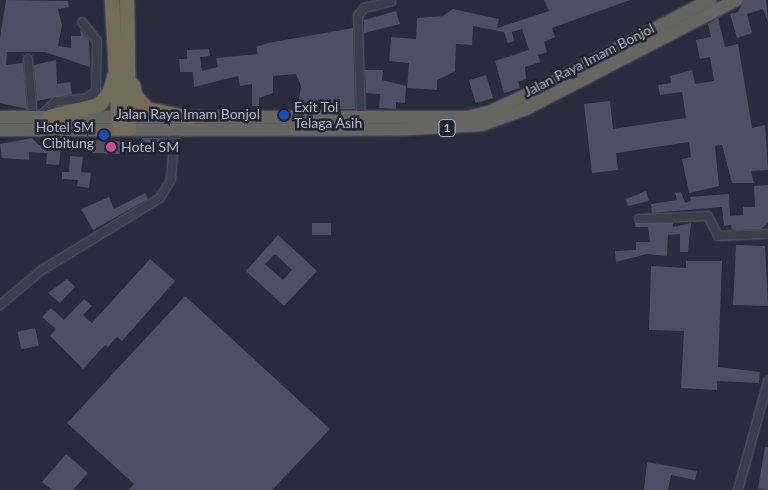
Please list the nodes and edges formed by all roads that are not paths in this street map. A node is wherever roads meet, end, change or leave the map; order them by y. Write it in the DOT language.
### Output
graph roads {
  1 [pos="112,0"];
  2 [pos="127,0"];
  3 [pos="710,0"];
  4 [pos="736,0"];
  5 [pos="390,2"];
  6 [pos="82,22"];
  7 [pos="28,58"];
  8 [pos="124,66"];
  9 [pos="0,117"];
  10 [pos="40,117"];
  11 [pos="190,118"];
  12 [pos="361,119"];
  13 [pos="124,123"];
  14 [pos="0,130"];
  15 [pos="175,130"];
  16 [pos="639,219"];
  17 [pos="768,234"];
  18 [pos="0,305"];
  19 [pos="768,381"];
  20 [pos="738,490"];
  1 -- 8 [label="highway"];
  2 -- 8 [label="highway"];
  3 -- 12 [label="highway, Jalan Raya Imam Bonjol / 1"];
  4 -- 15 [label="highway, Jalan Raya Imam Bonjol / 1"];
  5 -- 12 [label="street"];
  6 -- 10 [label="street"];
  7 -- 10 [label="street"];
  8 -- 10 [label="highway"];
  8 -- 11 [label="highway"];
  8 -- 13 [label="highway"];
  9 -- 10 [label="highway, Jalan Raya Imam Bonjol / 1"];
  10 -- 13 [label="highway, Jalan Raya Imam Bonjol / 1"];
  11 -- 12 [label="highway, Jalan Raya Imam Bonjol / 1"];
  11 -- 13 [label="highway, Jalan Raya Imam Bonjol / 1"];
  13 -- 14 [label="highway, Jalan Raya Imam Bonjol / 1"];
  13 -- 15 [label="highway, Jalan Raya Imam Bonjol / 1"];
  15 -- 18 [label="street"];
  16 -- 17 [label="street"];
  19 -- 20 [label="street"];
}
